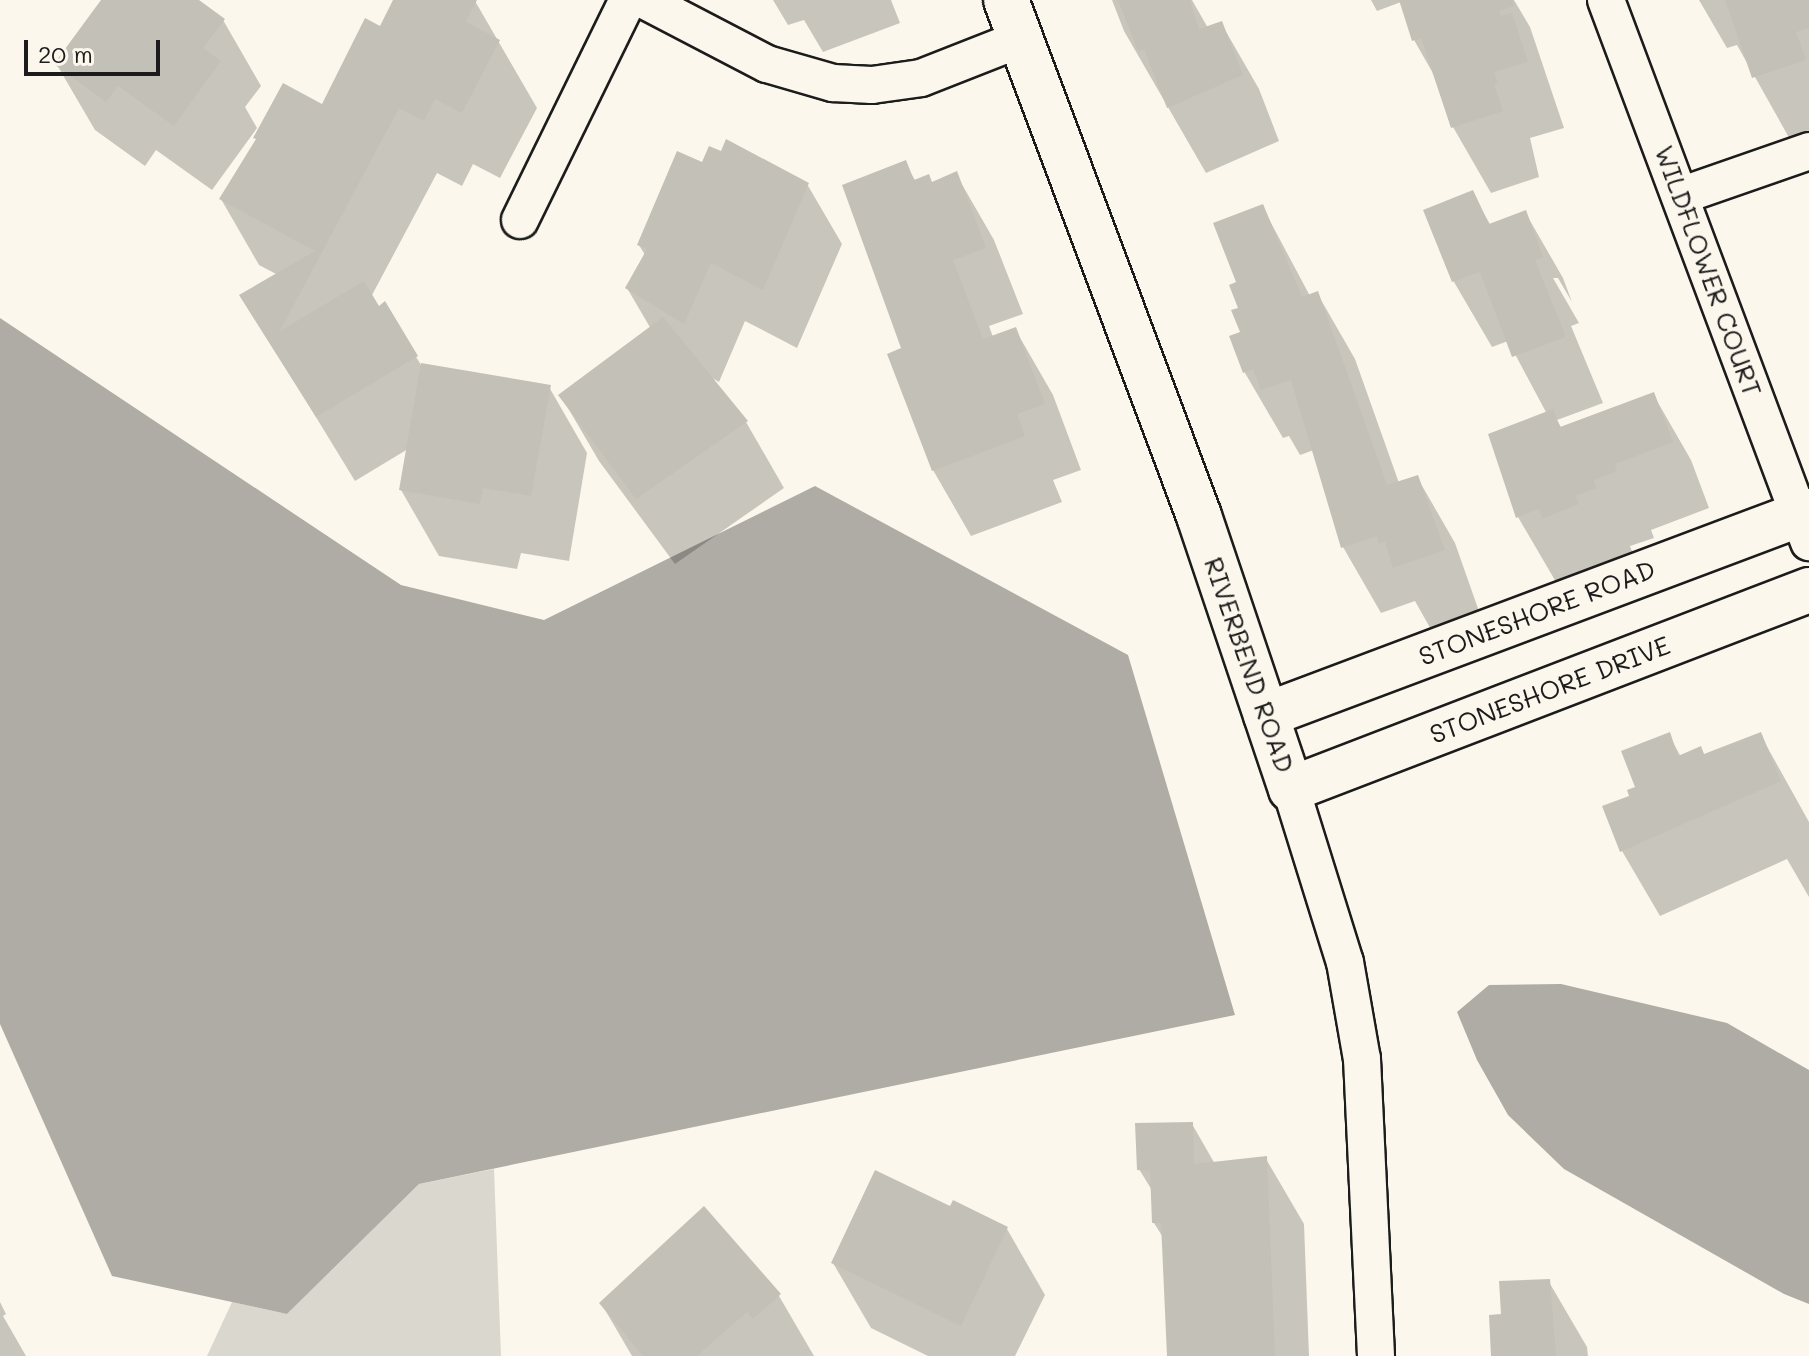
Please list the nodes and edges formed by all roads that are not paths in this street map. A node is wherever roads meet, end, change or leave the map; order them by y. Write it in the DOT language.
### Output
graph roads {
  1 [pos="628,0"];
  2 [pos="644,0"];
  3 [pos="1606,0"];
  4 [pos="1013,20"];
  5 [pos="1809,151"];
  6 [pos="1680,196"];
  7 [pos="520,220"];
  8 [pos="1805,523"];
  9 [pos="1809,590"];
  10 [pos="1266,715"];
  11 [pos="1291,789"];
  12 [pos="1376,1356"];
  1 -- 7 [label="street"];
  2 -- 4 [label="street"];
  3 -- 6 [label="street, WILDFLOWER COURT"];
  4 -- 10 [label="street, RIVERBEND ROAD"];
  5 -- 6 [label="street"];
  6 -- 8 [label="street, WILDFLOWER COURT"];
  8 -- 10 [label="street, STONESHORE ROAD"];
  9 -- 11 [label="street, STONESHORE DRIVE"];
  10 -- 11 [label="street, RIVERBEND ROAD"];
  11 -- 12 [label="street, RIVERBEND ROAD"];
}
